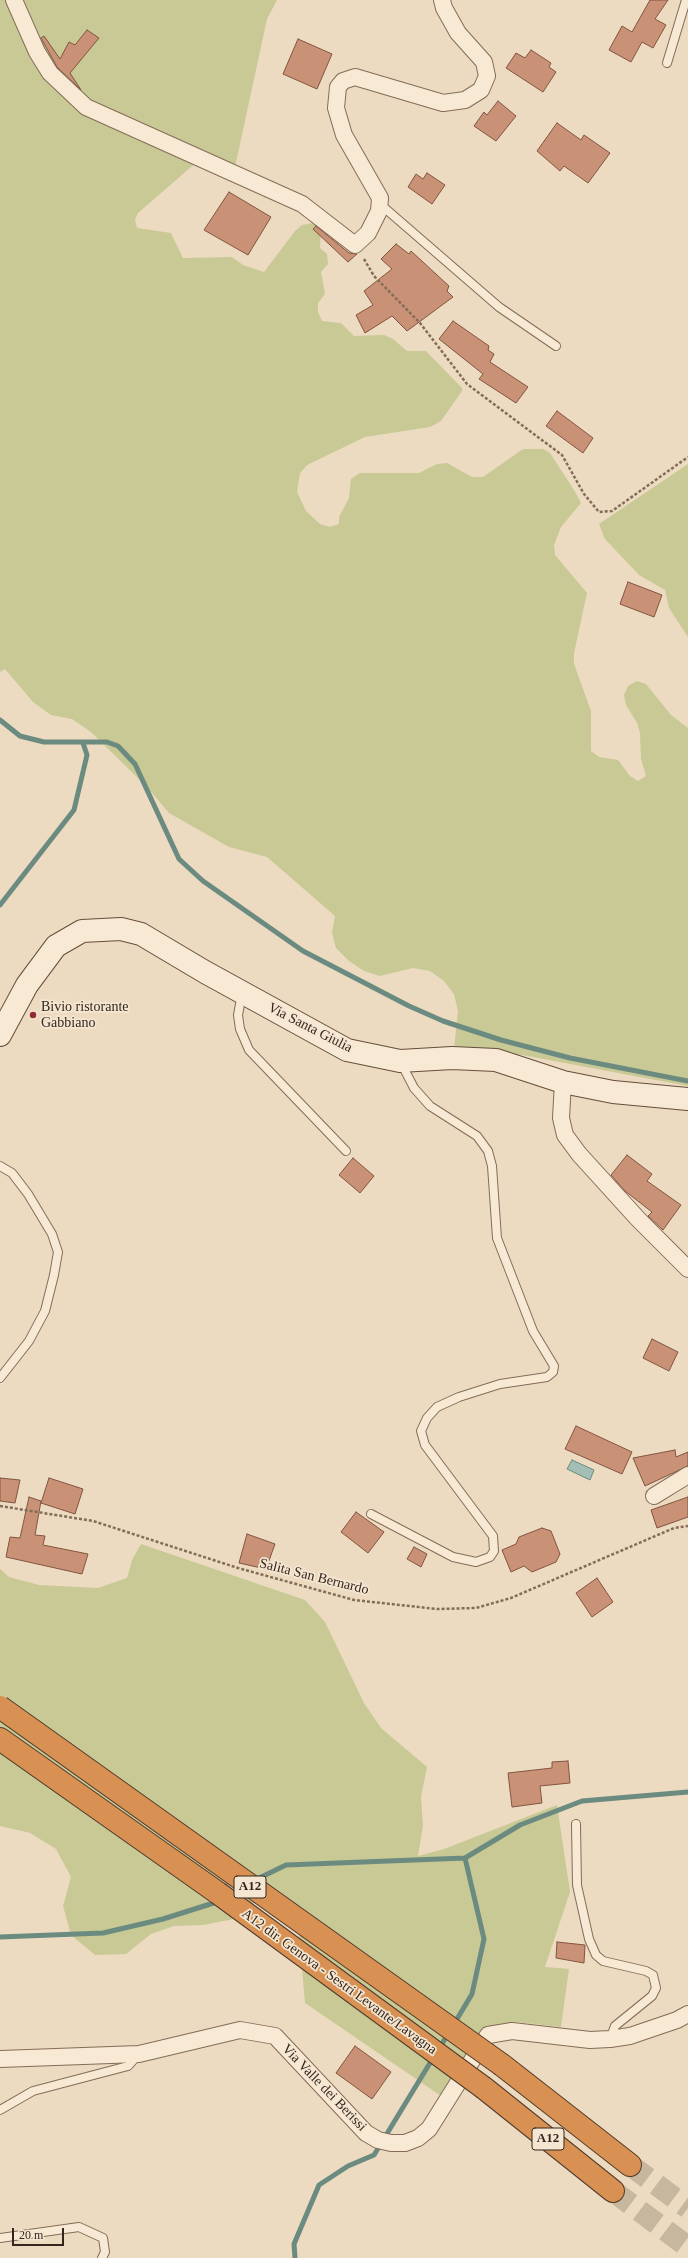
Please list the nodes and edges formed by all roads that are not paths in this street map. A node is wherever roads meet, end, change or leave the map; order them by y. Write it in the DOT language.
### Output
graph roads {
  1 [pos="14,0"];
  2 [pos="442,0"];
  3 [pos="686,0"];
  4 [pos="667,63"];
  5 [pos="379,204"];
  6 [pos="556,346"];
  7 [pos="27,985"];
  8 [pos="242,992"];
  9 [pos="0,1008"];
  10 [pos="0,1035"];
  11 [pos="400,1061"];
  12 [pos="563,1082"];
  13 [pos="688,1099"];
  14 [pos="346,1151"];
  15 [pos="0,1166"];
  16 [pos="687,1267"];
  17 [pos="0,1378"];
  18 [pos="688,1475"];
  19 [pos="654,1496"];
  20 [pos="371,1514"];
  21 [pos="0,1707"];
  22 [pos="0,1739"];
  23 [pos="576,1824"];
  24 [pos="688,2014"];
  25 [pos="610,2039"];
  26 [pos="139,2054"];
  27 [pos="0,2059"];
  28 [pos="0,2110"];
  29 [pos="630,2165"];
  30 [pos="613,2191"];
  31 [pos="0,2238"];
  32 [pos="102,2258"];
  1 -- 5 [label="street"];
  2 -- 5 [label="street"];
  3 -- 4 [label="lane"];
  5 -- 6 [label="lane"];
  7 -- 8 [label="street, Via Santa Giulia"];
  7 -- 9 [label="street"];
  7 -- 10 [label="street, Via Santa Giulia"];
  8 -- 11 [label="street, Via Santa Giulia"];
  8 -- 14 [label="lane"];
  11 -- 12 [label="street, Via Santa Giulia"];
  11 -- 20 [label="lane"];
  12 -- 13 [label="street, Via Santa Giulia"];
  12 -- 16 [label="street"];
  15 -- 17 [label="lane"];
  18 -- 19 [label="street"];
  21 -- 29 [label="highway, A12, bridge"];
  22 -- 30 [label="highway, A12 dir. Genova - Sestri Levante/Lavagna / A12, bridge"];
  23 -- 25 [label="lane"];
  24 -- 25 [label="street, Via Valle dei Berissi"];
  25 -- 26 [label="street, Via Valle dei Berissi"];
  26 -- 27 [label="street, Via Valle dei Berissi"];
  26 -- 28 [label="lane"];
  31 -- 32 [label="lane"];
}
